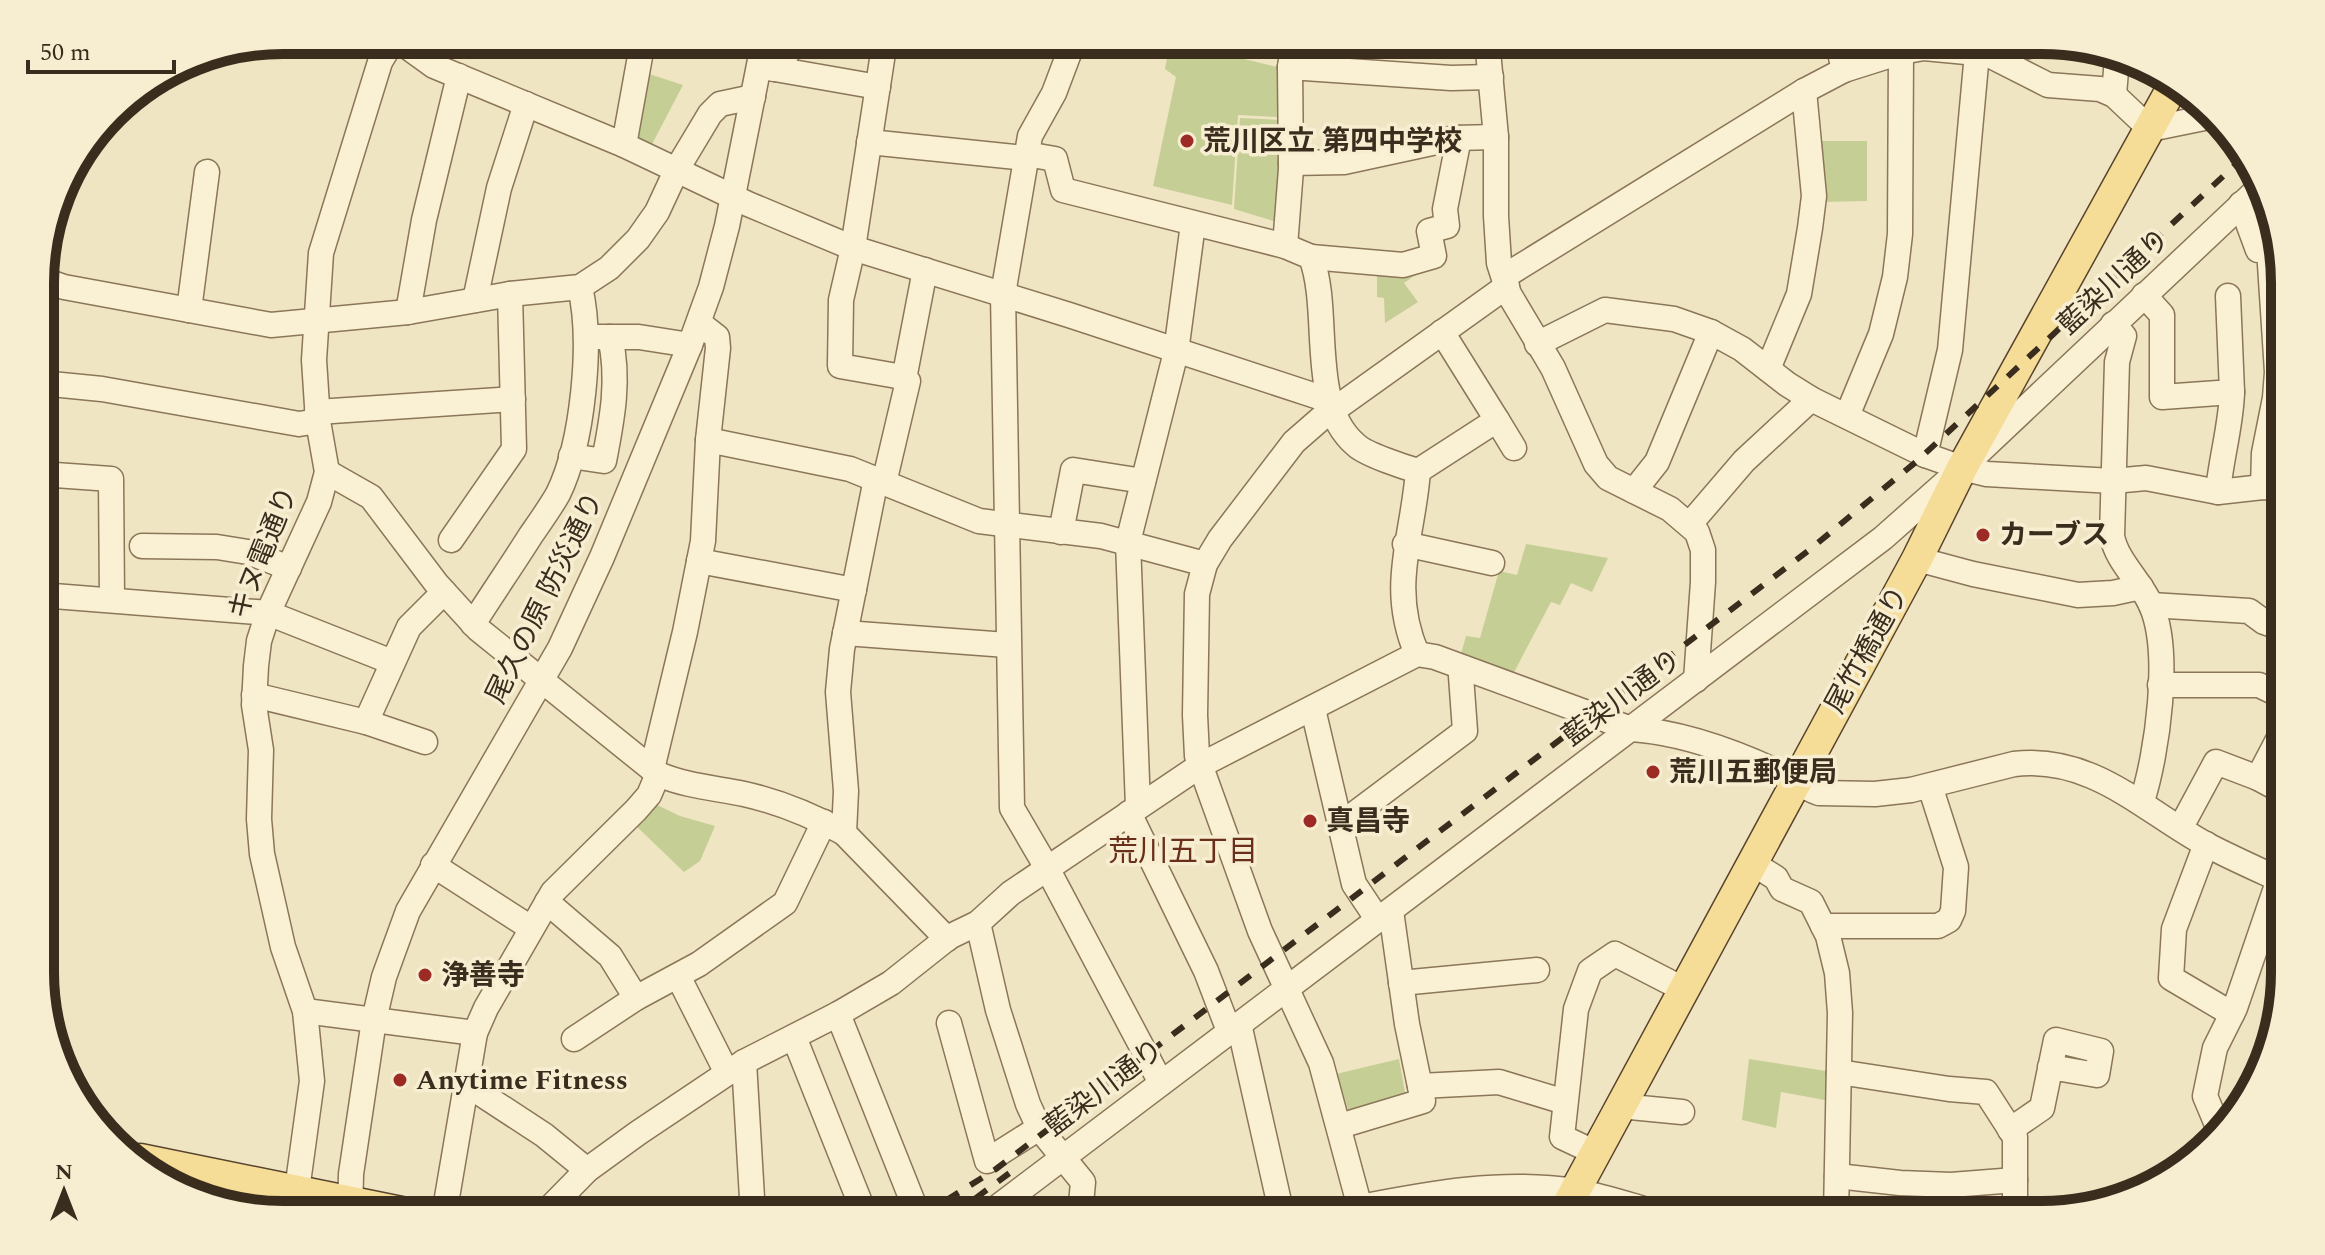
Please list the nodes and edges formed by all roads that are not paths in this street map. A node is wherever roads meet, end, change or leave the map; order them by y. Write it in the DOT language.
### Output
graph roads {
  1 [pos="386,54"];
  2 [pos="416,54"];
  3 [pos="640,54"];
  4 [pos="766,54"];
  5 [pos="782,54"];
  6 [pos="883,54"];
  7 [pos="1069,54"];
  8 [pos="1292,54"];
  9 [pos="1489,54"];
  10 [pos="1840,54"];
  11 [pos="1894,54"];
  12 [pos="1915,54"];
  13 [pos="1982,54"];
  14 [pos="1984,54"];
  15 [pos="1290,67"];
  16 [pos="2116,67"];
  17 [pos="767,68"];
  18 [pos="1844,70"];
  19 [pos="459,76"];
  20 [pos="1491,77"];
  21 [pos="878,87"];
  22 [pos="1804,91"];
  23 [pos="2169,93"];
  24 [pos="2114,95"];
  25 [pos="753,97"];
  26 [pos="526,104"];
  27 [pos="2201,119"];
  28 [pos="2150,129"];
  29 [pos="1496,137"];
  30 [pos="1459,138"];
  31 [pos="869,142"];
  32 [pos="624,145"];
  33 [pos="1026,156"];
  34 [pos="1291,163"];
  35 [pos="677,169"];
  36 [pos="207,172"];
  37 [pos="734,196"];
  38 [pos="2250,196"];
  39 [pos="1193,224"];
  40 [pos="1285,246"];
  41 [pos="853,248"];
  42 [pos="2268,249"];
  43 [pos="1311,257"];
  44 [pos="925,270"];
  45 [pos="1506,281"];
  46 [pos="54,284"];
  47 [pos="580,287"];
  48 [pos="510,294"];
  49 [pos="1003,294"];
  50 [pos="2144,295"];
  51 [pos="2228,296"];
  52 [pos="475,300"];
  53 [pos="189,310"];
  54 [pos="408,312"];
  55 [pos="316,322"];
  56 [pos="2113,324"];
  57 [pos="1442,332"];
  58 [pos="1711,332"];
  59 [pos="694,334"];
  60 [pos="585,337"];
  61 [pos="610,337"];
  62 [pos="1537,344"];
  63 [pos="1176,352"];
  64 [pos="1768,369"];
  65 [pos="904,379"];
  66 [pos="54,384"];
  67 [pos="2232,392"];
  68 [pos="513,399"];
  69 [pos="1811,399"];
  70 [pos="1333,408"];
  71 [pos="1847,416"];
  72 [pos="318,417"];
  73 [pos="2271,417"];
  74 [pos="1497,420"];
  75 [pos="708,440"];
  76 [pos="1514,448"];
  77 [pos="1925,455"];
  78 [pos="571,456"];
  79 [pos="1962,468"];
  80 [pos="1418,471"];
  81 [pos="327,472"];
  82 [pos="2271,474"];
  83 [pos="54,475"];
  84 [pos="2113,480"];
  85 [pos="880,481"];
  86 [pos="1143,481"];
  87 [pos="2271,487"];
  88 [pos="1634,491"];
  89 [pos="2218,492"];
  90 [pos="1007,524"];
  91 [pos="1690,524"];
  92 [pos="1061,532"];
  93 [pos="451,540"];
  94 [pos="1128,542"];
  95 [pos="1405,544"];
  96 [pos="142,546"];
  97 [pos="1917,559"];
  98 [pos="699,561"];
  99 [pos="1492,563"];
  100 [pos="1205,564"];
  101 [pos="289,568"];
  102 [pos="854,590"];
  103 [pos="444,592"];
  104 [pos="54,596"];
  105 [pos="2146,596"];
  106 [pos="112,599"];
  107 [pos="268,613"];
  108 [pos="473,624"];
  109 [pos="2271,624"];
  110 [pos="845,633"];
  111 [pos="1007,645"];
  112 [pos="1417,654"];
  113 [pos="392,662"];
  114 [pos="1464,668"];
  115 [pos="1696,680"];
  116 [pos="543,682"];
  117 [pos="2160,685"];
  118 [pos="2271,691"];
  119 [pos="254,695"];
  120 [pos="1313,709"];
  121 [pos="366,722"];
  122 [pos="1631,729"];
  123 [pos="425,742"];
  124 [pos="2271,753"];
  125 [pos="1201,765"];
  126 [pos="655,771"];
  127 [pos="2258,778"];
  128 [pos="1795,782"];
  129 [pos="2271,785"];
  130 [pos="1930,786"];
  131 [pos="2142,801"];
  132 [pos="1134,810"];
  133 [pos="1341,824"];
  134 [pos="834,827"];
  135 [pos="2181,827"];
  136 [pos="2206,844"];
  137 [pos="1752,863"];
  138 [pos="433,865"];
  139 [pos="1047,868"];
  140 [pos="2271,875"];
  141 [pos="547,902"];
  142 [pos="2271,909"];
  143 [pos="1385,915"];
  144 [pos="978,923"];
  145 [pos="1823,926"];
  146 [pos="531,928"];
  147 [pos="947,939"];
  148 [pos="1537,970"];
  149 [pos="678,976"];
  150 [pos="1401,983"];
  151 [pos="1287,987"];
  152 [pos="1683,989"];
  153 [pos="636,998"];
  154 [pos="305,1011"];
  155 [pos="838,1014"];
  156 [pos="2232,1014"];
  157 [pos="374,1020"];
  158 [pos="949,1023"];
  159 [pos="1234,1027"];
  160 [pos="475,1033"];
  161 [pos="794,1037"];
  162 [pos="574,1039"];
  163 [pos="2050,1067"];
  164 [pos="736,1068"];
  165 [pos="1839,1072"];
  166 [pos="1161,1083"];
  167 [pos="466,1084"];
  168 [pos="1420,1086"];
  169 [pos="1565,1102"];
  170 [pos="1620,1106"];
  171 [pos="1682,1112"];
  172 [pos="2215,1121"];
  173 [pos="1340,1126"];
  174 [pos="1039,1128"];
  175 [pos="2010,1130"];
  176 [pos="1596,1153"];
  177 [pos="1062,1158"];
  178 [pos="163,1166"];
  179 [pos="587,1170"];
  180 [pos="1837,1176"];
  181 [pos="2015,1180"];
  182 [pos="277,1201"];
  183 [pos="305,1201"];
  184 [pos="350,1201"];
  185 [pos="446,1201"];
  186 [pos="557,1201"];
  187 [pos="751,1201"];
  188 [pos="859,1201"];
  189 [pos="912,1201"];
  190 [pos="1005,1201"];
  191 [pos="1081,1201"];
  192 [pos="1278,1201"];
  193 [pos="1359,1201"];
  194 [pos="1403,1201"];
  195 [pos="1560,1201"];
  196 [pos="1569,1201"];
  197 [pos="1836,1201"];
  198 [pos="2015,1201"];
  1 -- 55 [label="street, キヌ電通り"];
  2 -- 19 [label="street"];
  3 -- 32 [label="street"];
  4 -- 17 [label="street, 尾久の原 防災通り"];
  5 -- 17 [label="street"];
  6 -- 21 [label="street"];
  7 -- 33 [label="street"];
  8 -- 15 [label="street"];
  9 -- 20 [label="street"];
  10 -- 18 [label="street"];
  11 -- 18 [label="street"];
  12 -- 71 [label="street"];
  13 -- 77 [label="street"];
  14 -- 24 [label="street"];
  15 -- 20 [label="street"];
  15 -- 34 [label="street"];
  16 -- 24 [label="street"];
  17 -- 21 [label="street"];
  17 -- 25 [label="street, 尾久の原 防災通り"];
  18 -- 22 [label="street"];
  19 -- 26 [label="street"];
  19 -- 54 [label="street"];
  20 -- 29 [label="street"];
  21 -- 31 [label="street"];
  22 -- 45 [label="street"];
  22 -- 64 [label="street"];
  23 -- 28 [label="main road, 尾竹橋通り"];
  24 -- 28 [label="street"];
  25 -- 35 [label="street"];
  25 -- 37 [label="street, 尾久の原 防災通り"];
  26 -- 32 [label="street"];
  26 -- 52 [label="street"];
  27 -- 28 [label="street"];
  28 -- 79 [label="main road, 尾竹橋通り"];
  29 -- 30 [label="street"];
  29 -- 45 [label="street"];
  30 -- 34 [label="street"];
  30 -- 43 [label="street"];
  31 -- 33 [label="street"];
  31 -- 41 [label="street"];
  32 -- 35 [label="street"];
  33 -- 39 [label="street"];
  33 -- 49 [label="street"];
  34 -- 40 [label="street"];
  35 -- 37 [label="street"];
  35 -- 47 [label="street"];
  36 -- 53 [label="street"];
  37 -- 41 [label="street"];
  37 -- 59 [label="street, 尾久の原 防災通り"];
  38 -- 42 [label="street"];
  38 -- 50 [label="street, 藍染川通り"];
  39 -- 40 [label="street"];
  39 -- 63 [label="street"];
  40 -- 43 [label="street"];
  41 -- 44 [label="street"];
  41 -- 65 [label="street"];
  43 -- 70 [label="street"];
  44 -- 49 [label="street"];
  44 -- 65 [label="street"];
  45 -- 57 [label="street"];
  45 -- 62 [label="street"];
  46 -- 53 [label="street"];
  47 -- 48 [label="street"];
  47 -- 60 [label="street"];
  48 -- 52 [label="street"];
  48 -- 68 [label="street"];
  49 -- 63 [label="street"];
  49 -- 90 [label="street"];
  50 -- 56 [label="street, 藍染川通り"];
  50 -- 67 [label="street"];
  51 -- 67 [label="street"];
  52 -- 54 [label="street"];
  53 -- 55 [label="street"];
  54 -- 55 [label="street"];
  55 -- 72 [label="street, キヌ電通り"];
  56 -- 79 [label="street, 藍染川通り"];
  56 -- 84 [label="street"];
  57 -- 70 [label="street"];
  57 -- 74 [label="street"];
  58 -- 62 [label="street"];
  58 -- 64 [label="street"];
  58 -- 88 [label="street"];
  59 -- 61 [label="street"];
  59 -- 75 [label="street"];
  59 -- 116 [label="street, 尾久の原 防災通り"];
  60 -- 61 [label="street"];
  60 -- 78 [label="street"];
  61 -- 78 [label="street"];
  62 -- 88 [label="street"];
  63 -- 70 [label="street"];
  63 -- 86 [label="street"];
  64 -- 69 [label="street"];
  65 -- 85 [label="street"];
  66 -- 72 [label="street"];
  67 -- 89 [label="street"];
  68 -- 72 [label="street"];
  68 -- 93 [label="street"];
  69 -- 71 [label="street"];
  69 -- 91 [label="street"];
  70 -- 80 [label="street"];
  70 -- 100 [label="street"];
  71 -- 77 [label="street"];
  72 -- 81 [label="street, キヌ電通り"];
  73 -- 82 [label="street"];
  74 -- 76 [label="street"];
  74 -- 80 [label="street"];
  75 -- 85 [label="street"];
  75 -- 98 [label="street"];
  77 -- 79 [label="street"];
  78 -- 108 [label="street"];
  79 -- 84 [label="street"];
  79 -- 97 [label="main road, 尾竹橋通り"];
  79 -- 115 [label="street, 藍染川通り"];
  80 -- 95 [label="street"];
  81 -- 101 [label="street, キヌ電通り"];
  81 -- 103 [label="street"];
  83 -- 106 [label="street"];
  84 -- 89 [label="street"];
  84 -- 105 [label="street"];
  85 -- 90 [label="street"];
  85 -- 102 [label="street"];
  86 -- 92 [label="street"];
  86 -- 94 [label="street"];
  87 -- 89 [label="street"];
  88 -- 91 [label="street"];
  90 -- 92 [label="street"];
  90 -- 111 [label="street"];
  91 -- 115 [label="street"];
  92 -- 94 [label="street"];
  94 -- 100 [label="street"];
  94 -- 132 [label="street"];
  95 -- 99 [label="street"];
  95 -- 112 [label="street"];
  96 -- 101 [label="street"];
  97 -- 105 [label="street"];
  97 -- 128 [label="main road, 尾竹橋通り"];
  98 -- 102 [label="street"];
  98 -- 126 [label="street"];
  100 -- 125 [label="street"];
  101 -- 107 [label="street, キヌ電通り"];
  102 -- 110 [label="street"];
  103 -- 108 [label="street"];
  103 -- 113 [label="street"];
  104 -- 106 [label="street"];
  105 -- 109 [label="street"];
  105 -- 117 [label="street"];
  106 -- 107 [label="street"];
  107 -- 113 [label="street"];
  107 -- 119 [label="street, キヌ電通り"];
  108 -- 116 [label="street"];
  110 -- 111 [label="street"];
  110 -- 134 [label="street"];
  111 -- 139 [label="street"];
  112 -- 114 [label="street"];
  112 -- 120 [label="street"];
  113 -- 121 [label="street"];
  114 -- 122 [label="street"];
  114 -- 133 [label="street"];
  115 -- 122 [label="street, 藍染川通り"];
  116 -- 126 [label="street"];
  116 -- 138 [label="street, 尾久の原 防災通り"];
  117 -- 118 [label="street"];
  117 -- 131 [label="street"];
  119 -- 121 [label="street"];
  119 -- 154 [label="street, キヌ電通り"];
  120 -- 125 [label="street"];
  120 -- 133 [label="street"];
  121 -- 123 [label="street"];
  122 -- 128 [label="street"];
  122 -- 143 [label="street, 藍染川通り"];
  124 -- 127 [label="street"];
  125 -- 132 [label="street"];
  125 -- 151 [label="street"];
  126 -- 134 [label="street"];
  126 -- 141 [label="street"];
  127 -- 129 [label="street"];
  127 -- 135 [label="street"];
  128 -- 130 [label="street"];
  128 -- 137 [label="main road, 尾竹橋通り"];
  130 -- 131 [label="street"];
  130 -- 145 [label="street"];
  131 -- 135 [label="street"];
  132 -- 139 [label="street"];
  132 -- 159 [label="street"];
  133 -- 143 [label="street"];
  134 -- 147 [label="street"];
  134 -- 149 [label="street"];
  135 -- 136 [label="street"];
  136 -- 140 [label="street"];
  136 -- 156 [label="street"];
  137 -- 145 [label="street"];
  137 -- 152 [label="main road, 尾竹橋通り"];
  138 -- 146 [label="street"];
  138 -- 157 [label="street, 尾久の原 防災通り"];
  139 -- 144 [label="street"];
  139 -- 166 [label="street"];
  141 -- 146 [label="street"];
  141 -- 153 [label="street"];
  142 -- 156 [label="street"];
  143 -- 150 [label="street"];
  143 -- 151 [label="street, 藍染川通り"];
  144 -- 147 [label="street"];
  144 -- 174 [label="street"];
  145 -- 165 [label="street"];
  146 -- 160 [label="street"];
  147 -- 155 [label="street"];
  148 -- 150 [label="street"];
  149 -- 153 [label="street"];
  149 -- 164 [label="street"];
  150 -- 168 [label="street"];
  151 -- 159 [label="street, 藍染川通り"];
  151 -- 173 [label="street"];
  152 -- 169 [label="street"];
  152 -- 170 [label="main road, 尾竹橋通り"];
  153 -- 162 [label="street"];
  154 -- 157 [label="street"];
  154 -- 183 [label="street, キヌ電通り"];
  155 -- 161 [label="street"];
  155 -- 189 [label="street"];
  156 -- 172 [label="street"];
  157 -- 160 [label="street"];
  157 -- 184 [label="street, 尾久の原 防災通り"];
  158 -- 174 [label="street"];
  159 -- 166 [label="street, 藍染川通り"];
  159 -- 192 [label="street"];
  160 -- 167 [label="street"];
  161 -- 164 [label="street"];
  161 -- 188 [label="street"];
  163 -- 175 [label="street"];
  164 -- 179 [label="street"];
  164 -- 187 [label="street"];
  165 -- 175 [label="street"];
  165 -- 180 [label="street"];
  166 -- 177 [label="street, 藍染川通り"];
  167 -- 179 [label="street"];
  167 -- 185 [label="street"];
  168 -- 169 [label="street"];
  168 -- 173 [label="street"];
  169 -- 176 [label="street"];
  170 -- 171 [label="street"];
  170 -- 176 [label="main road, 尾竹橋通り"];
  173 -- 193 [label="street"];
  174 -- 177 [label="street"];
  175 -- 181 [label="street"];
  176 -- 196 [label="main road, 尾竹橋通り"];
  177 -- 190 [label="street, 藍染川通り"];
  177 -- 191 [label="street"];
  178 -- 182 [label="main road"];
  179 -- 186 [label="street"];
  180 -- 181 [label="street"];
  180 -- 197 [label="street"];
  181 -- 198 [label="street"];
  194 -- 195 [label="street"];
}
